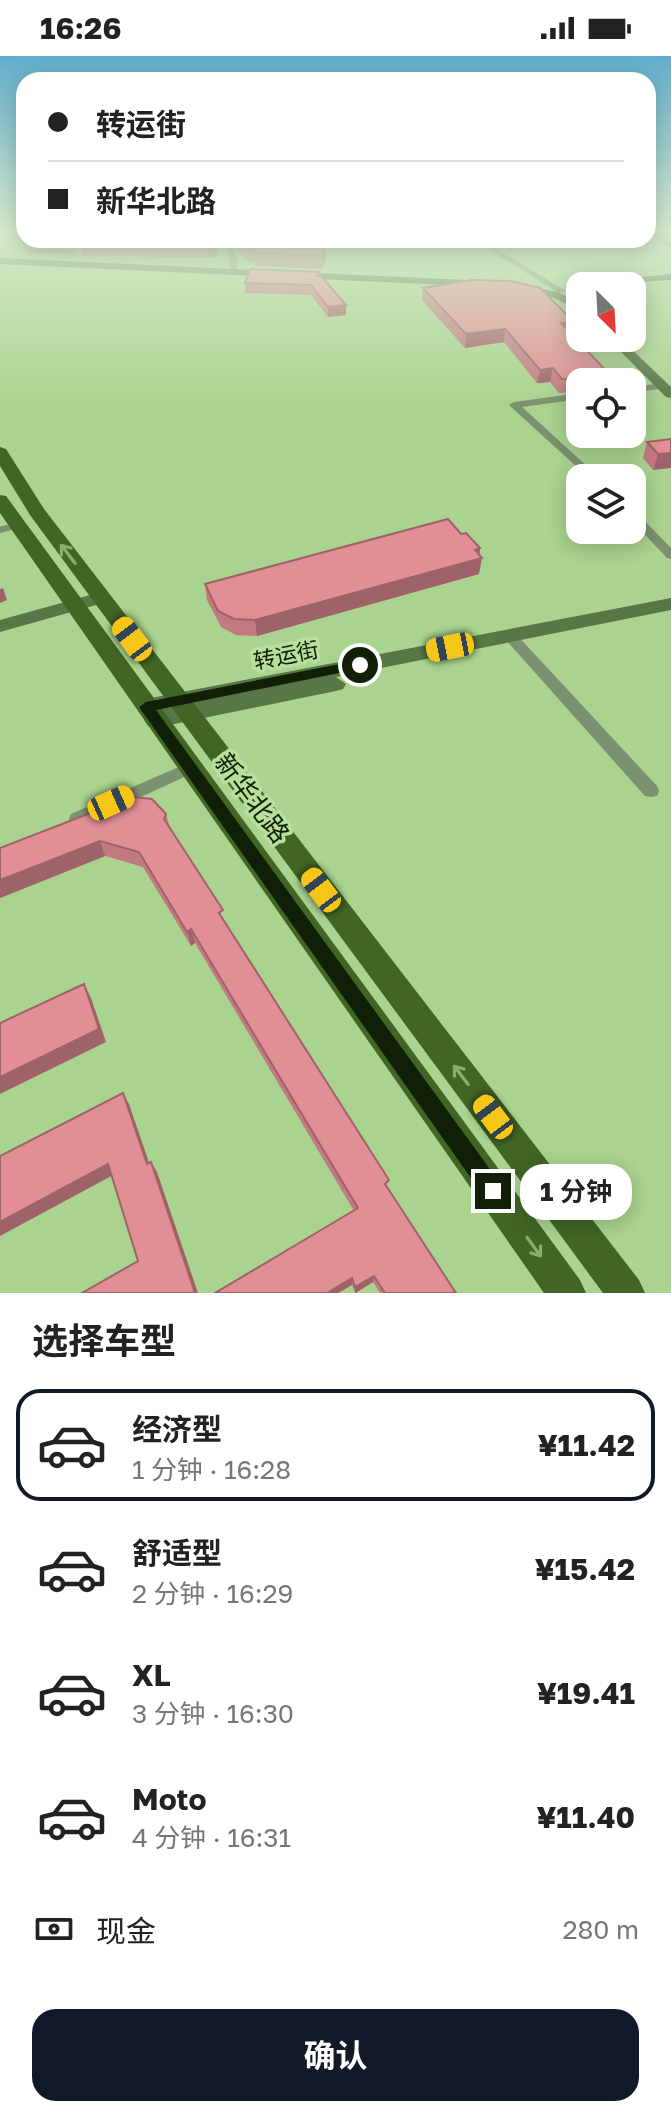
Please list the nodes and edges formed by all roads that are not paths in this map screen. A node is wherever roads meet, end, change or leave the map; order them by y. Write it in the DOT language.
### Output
graph roads {
  1 [pos="540,290"];
  2 [pos="553,290"];
  3 [pos="566,290"];
  4 [pos="558,293"];
  5 [pos="566,295"];
  6 [pos="566,298"];
  7 [pos="629,352"];
  8 [pos="638,352"];
  9 [pos="668,387"];
  10 [pos="646,389"];
  11 [pos="566,398"];
  12 [pos="0,452"];
  13 [pos="579,464"];
  14 [pos="0,500"];
  15 [pos="9,528"];
  16 [pos="646,529"];
  17 [pos="671,555"];
  18 [pos="101,598"];
  19 [pos="671,604"];
  20 [pos="74,605"];
  21 [pos="671,617"];
  22 [pos="0,626"];
  23 [pos="516,641"];
  24 [pos="183,707"];
  25 [pos="151,713"];
  26 [pos="190,768"];
  27 [pos="651,791"];
  28 [pos="57,827"];
  29 [pos="567,1293"];
  30 [pos="626,1293"];
  1 -- 4 [label="street"];
  2 -- 4 [label="street"];
  3 -- 4 [label="street"];
  4 -- 5 [label="street"];
  4 -- 6 [label="street"];
  7 -- 9 [label="street"];
  8 -- 9 [label="street"];
  9 -- 10 [label="street"];
  11 -- 13 [label="street"];
  18 -- 12 [label="main road, 新华北路, one-way"];
  14 -- 15 [label="main road, 新华北路"];
  15 -- 20 [label="main road, 新华北路"];
  16 -- 17 [label="street"];
  18 -- 20 [label="street"];
  18 -- 24 [label="main road, 新华北路"];
  19 -- 23 [label="street, 转运街"];
  20 -- 22 [label="street"];
  20 -- 25 [label="main road, 新华北路"];
  21 -- 23 [label="street, 转运街"];
  23 -- 24 [label="street, 转运街"];
  23 -- 27 [label="street"];
  24 -- 25 [label="street, 转运街"];
  30 -- 24 [label="main road, 新华北路, one-way"];
  25 -- 26 [label="main road, 新华北路"];
  26 -- 28 [label="street"];
  26 -- 29 [label="main road, 新华北路, one-way"];
}
